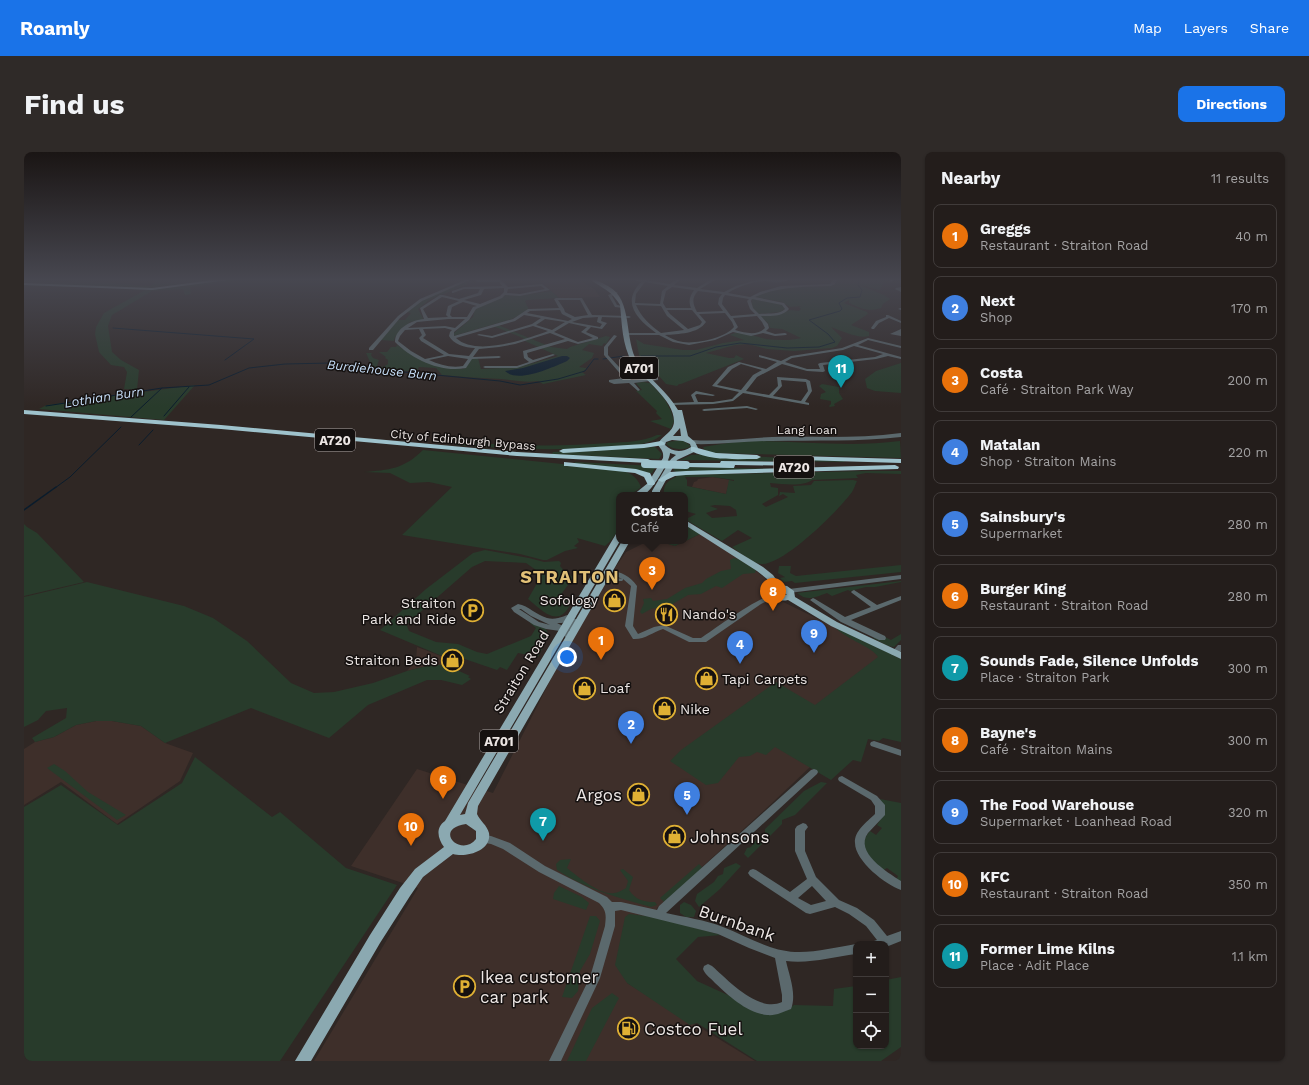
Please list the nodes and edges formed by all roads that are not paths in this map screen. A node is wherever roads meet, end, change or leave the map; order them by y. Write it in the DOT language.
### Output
graph roads {
  1 [pos="394,322"];
  2 [pos="413,322"];
  3 [pos="434,322"];
  4 [pos="463,322"];
  5 [pos="506,322"];
  6 [pos="537,322"];
  7 [pos="569,322"];
  8 [pos="571,322"];
  9 [pos="606,322"];
  10 [pos="627,322"];
  11 [pos="646,322"];
  12 [pos="676,322"];
  13 [pos="703,322"];
  14 [pos="734,322"];
  15 [pos="764,322"];
  16 [pos="878,322"];
  17 [pos="867,324"];
  18 [pos="533,325"];
  19 [pos="590,326"];
  20 [pos="437,328"];
  21 [pos="421,329"];
  22 [pos="456,329"];
  23 [pos="404,330"];
  24 [pos="686,330"];
  25 [pos="900,330"];
  26 [pos="733,331"];
  27 [pos="552,332"];
  28 [pos="763,332"];
  29 [pos="660,334"];
  30 [pos="785,334"];
  31 [pos="892,334"];
  32 [pos="479,335"];
  33 [pos="629,335"];
  34 [pos="615,336"];
  35 [pos="452,338"];
  36 [pos="569,339"];
  37 [pos="855,345"];
  38 [pos="495,347"];
  39 [pos="901,347"];
  40 [pos="477,348"];
  41 [pos="371,349"];
  42 [pos="888,354"];
  43 [pos="448,355"];
  44 [pos="553,355"];
  45 [pos="761,356"];
  46 [pos="471,357"];
  47 [pos="499,357"];
  48 [pos="901,358"];
  49 [pos="425,360"];
  50 [pos="531,361"];
  51 [pos="780,362"];
  52 [pos="485,367"];
  53 [pos="504,367"];
  54 [pos="766,370"];
  55 [pos="629,380"];
  56 [pos="654,380"];
  57 [pos="638,390"];
  58 [pos="743,391"];
  59 [pos="713,395"];
  60 [pos="770,397"];
  61 [pos="712,403"];
  62 [pos="674,404"];
  63 [pos="697,404"];
  64 [pos="756,408"];
  65 [pos="704,410"];
  66 [pos="717,410"];
  67 [pos="24,413"];
  68 [pos="901,435"];
  69 [pos="664,444"];
  70 [pos="692,444"];
  71 [pos="418,445"];
  72 [pos="395,446"];
  73 [pos="685,453"];
  74 [pos="647,463"];
  75 [pos="900,465"];
  76 [pos="662,480"];
  77 [pos="651,483"];
  78 [pos="644,492"];
  79 [pos="656,492"];
  80 [pos="688,524"];
  81 [pos="616,544"];
  82 [pos="624,544"];
  83 [pos="607,572"];
  84 [pos="901,577"];
  85 [pos="634,586"];
  86 [pos="776,592"];
  87 [pos="854,592"];
  88 [pos="789,594"];
  89 [pos="901,598"];
  90 [pos="813,600"];
  91 [pos="585,604"];
  92 [pos="876,606"];
  93 [pos="523,610"];
  94 [pos="572,616"];
  95 [pos="844,620"];
  96 [pos="546,623"];
  97 [pos="567,633"];
  98 [pos="882,638"];
  99 [pos="899,652"];
  100 [pos="548,657"];
  101 [pos="874,744"];
  102 [pos="901,753"];
  103 [pos="814,772"];
  104 [pos="842,779"];
  105 [pos="475,822"];
  106 [pos="449,824"];
  107 [pos="800,827"];
  108 [pos="482,839"];
  109 [pos="452,848"];
  110 [pos="753,873"];
  111 [pos="812,880"];
  112 [pos="901,886"];
  113 [pos="790,898"];
  114 [pos="835,903"];
  115 [pos="610,907"];
  116 [pos="660,914"];
  117 [pos="901,936"];
  118 [pos="881,941"];
  119 [pos="887,941"];
  120 [pos="853,949"];
  121 [pos="780,954"];
  122 [pos="708,969"];
  123 [pos="303,1061"];
  124 [pos="555,1061"];
  1 -- 41 [label="street"];
  2 -- 23 [label="street"];
  3 -- 20 [label="street"];
  4 -- 22 [label="street"];
  5 -- 35 [label="street"];
  6 -- 18 [label="street"];
  7 -- 27 [label="street"];
  8 -- 19 [label="street"];
  9 -- 19 [label="street"];
  10 -- 33 [label="main road, A701"];
  11 -- 29 [label="street"];
  12 -- 24 [label="street"];
  13 -- 24 [label="street"];
  14 -- 26 [label="street"];
  15 -- 28 [label="street"];
  16 -- 17 [label="street"];
  18 -- 27 [label="street"];
  18 -- 32 [label="street"];
  19 -- 36 [label="street"];
  20 -- 21 [label="street"];
  20 -- 22 [label="street"];
  21 -- 23 [label="street"];
  21 -- 43 [label="street"];
  22 -- 35 [label="street"];
  23 -- 49 [label="street"];
  24 -- 29 [label="street"];
  25 -- 31 [label="street"];
  26 -- 28 [label="street"];
  26 -- 29 [label="street"];
  27 -- 36 [label="street"];
  27 -- 38 [label="street"];
  28 -- 30 [label="street"];
  29 -- 33 [label="street"];
  33 -- 56 [label="main road, A701"];
  34 -- 55 [label="street"];
  35 -- 40 [label="street"];
  36 -- 50 [label="street"];
  37 -- 39 [label="street"];
  37 -- 42 [label="street"];
  37 -- 51 [label="street"];
  38 -- 40 [label="street"];
  38 -- 47 [label="street"];
  40 -- 46 [label="street"];
  42 -- 48 [label="street"];
  42 -- 51 [label="street"];
  43 -- 46 [label="street"];
  43 -- 49 [label="street"];
  44 -- 50 [label="street"];
  45 -- 51 [label="street"];
  46 -- 47 [label="street"];
  46 -- 49 [label="street"];
  47 -- 53 [label="street"];
  50 -- 53 [label="street"];
  51 -- 54 [label="street"];
  52 -- 53 [label="street"];
  54 -- 58 [label="street"];
  54 -- 58 [label="street"];
  55 -- 56 [label="street"];
  55 -- 57 [label="street"];
  56 -- 62 [label="main road, A701"];
  58 -- 60 [label="street"];
  58 -- 61 [label="street"];
  59 -- 63 [label="street"];
  60 -- 60 [label="street"];
  61 -- 63 [label="street"];
  61 -- 66 [label="street"];
  62 -- 63 [label="street"];
  62 -- 69 [label="main road, A701"];
  62 -- 70 [label="main road, A701"];
  64 -- 66 [label="street"];
  65 -- 66 [label="street"];
  67 -- 71 [label="highway, City of Edinburgh Bypass / A720"];
  67 -- 72 [label="highway, City of Edinburgh Bypass / A720"];
  68 -- 70 [label="street, Lang Loan"];
  69 -- 70 [label="main road"];
  69 -- 71 [label="highway"];
  69 -- 73 [label="main road"];
  69 -- 77 [label="main road, A701"];
  70 -- 73 [label="main road"];
  70 -- 75 [label="highway"];
  71 -- 74 [label="highway, City of Edinburgh Bypass / A720"];
  72 -- 74 [label="highway, City of Edinburgh Bypass / A720"];
  72 -- 77 [label="highway"];
  73 -- 76 [label="main road"];
  74 -- 75 [label="highway, City of Edinburgh Bypass / A720, bridge"];
  75 -- 76 [label="highway"];
  76 -- 79 [label="main road"];
  77 -- 78 [label="main road, A701"];
  80 -- 86 [label="main road"];
  81 -- 83 [label="main road, Straiton Road / A701"];
  82 -- 83 [label="main road, Straiton Road / A701"];
  83 -- 85 [label="street"];
  83 -- 85 [label="street"];
  83 -- 91 [label="main road, Straiton Road / A701"];
  83 -- 91 [label="main road, Straiton Road / A701"];
  84 -- 88 [label="street"];
  85 -- 86 [label="street"];
  86 -- 88 [label="main road"];
  87 -- 92 [label="street"];
  88 -- 99 [label="main road"];
  89 -- 92 [label="street"];
  90 -- 95 [label="street"];
  91 -- 94 [label="main road, Straiton Road / A701"];
  91 -- 97 [label="main road, Straiton Road / A701"];
  92 -- 95 [label="street"];
  93 -- 96 [label="street"];
  94 -- 96 [label="street"];
  94 -- 97 [label="main road, Straiton Road / A701"];
  95 -- 98 [label="street"];
  96 -- 97 [label="street"];
  96 -- 100 [label="street"];
  97 -- 100 [label="main road, Straiton Road / A701"];
  97 -- 105 [label="main road, Straiton Road / A701"];
  100 -- 106 [label="main road, Straiton Road / A701"];
  101 -- 102 [label="street"];
  103 -- 116 [label="street"];
  104 -- 112 [label="street"];
  105 -- 106 [label="main road"];
  105 -- 108 [label="main road, A701"];
  106 -- 109 [label="main road, A701"];
  107 -- 111 [label="street"];
  108 -- 109 [label="main road"];
  108 -- 115 [label="street"];
  109 -- 123 [label="main road"];
  110 -- 113 [label="street"];
  111 -- 113 [label="street"];
  111 -- 114 [label="street"];
  113 -- 114 [label="street"];
  114 -- 118 [label="street"];
  115 -- 116 [label="street, Burnbank"];
  115 -- 124 [label="street"];
  116 -- 121 [label="street, Burnbank"];
  117 -- 119 [label="street"];
  120 -- 121 [label="street, Burnbank"];
  121 -- 122 [label="street"];
}
